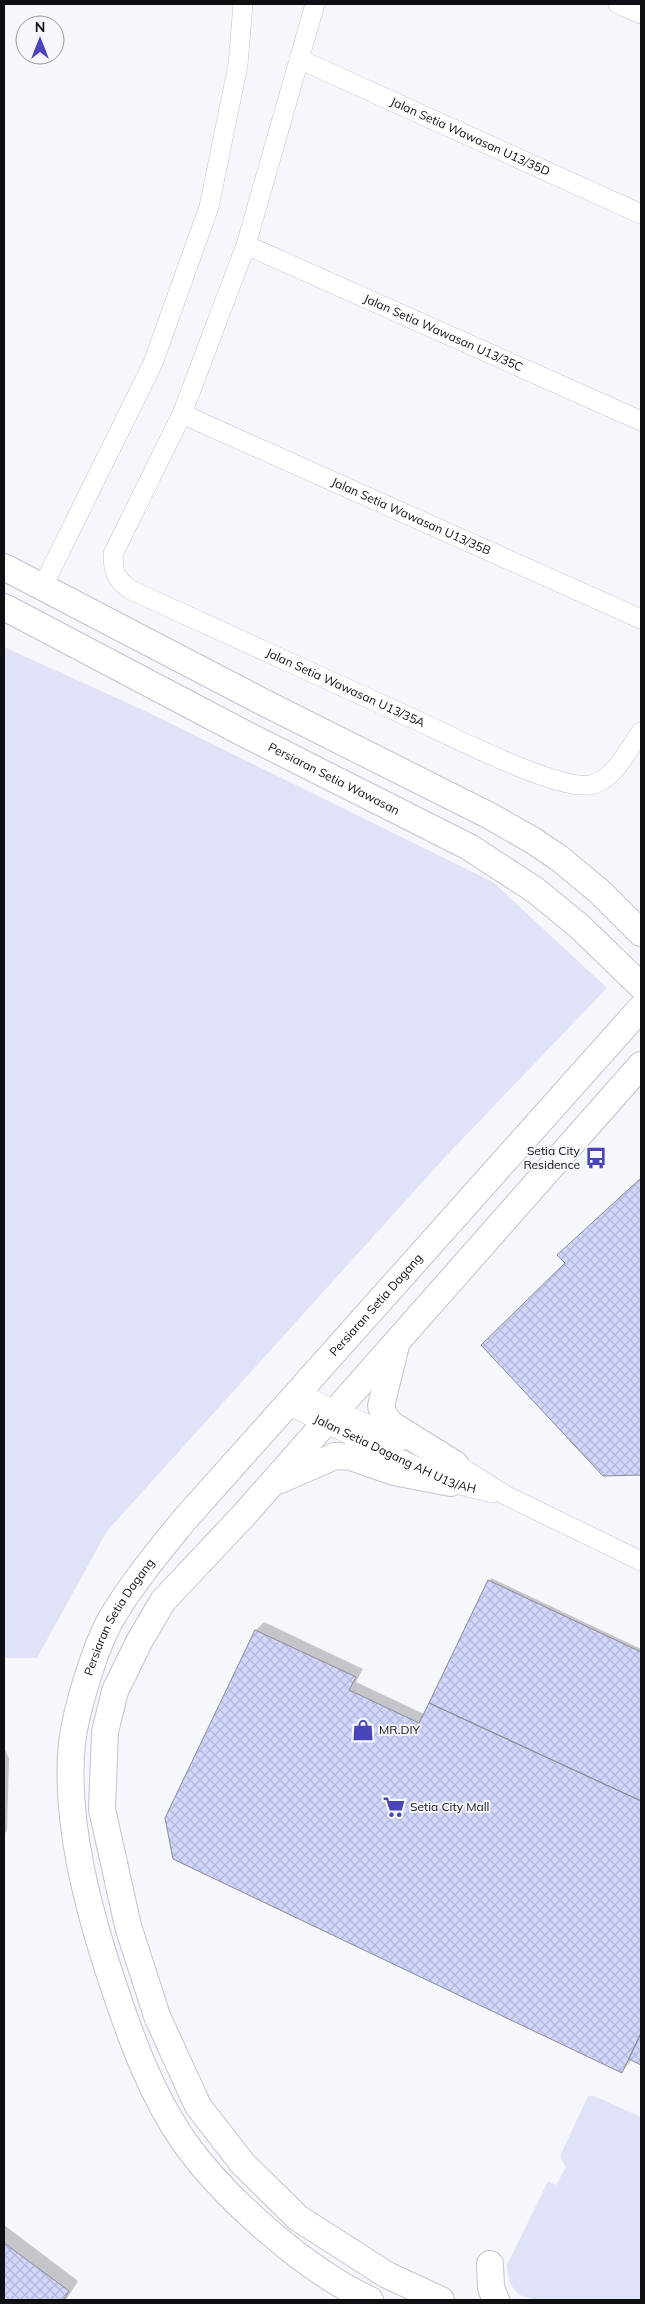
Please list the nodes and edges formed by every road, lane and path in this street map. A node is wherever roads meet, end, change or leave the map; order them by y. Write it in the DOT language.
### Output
graph roads {
  1 [pos="243,4"];
  2 [pos="315,4"];
  3 [pos="618,4"];
  4 [pos="641,14"];
  5 [pos="299,59"];
  6 [pos="641,214"];
  7 [pos="246,245"];
  8 [pos="182,414"];
  9 [pos="641,421"];
  10 [pos="4,567"];
  11 [pos="43,586"];
  12 [pos="4,600"];
  13 [pos="4,607"];
  14 [pos="641,619"];
  15 [pos="54,633"];
  16 [pos="641,732"];
  17 [pos="641,933"];
  18 [pos="635,980"];
  19 [pos="641,1008"];
  20 [pos="623,1029"];
  21 [pos="641,1065"];
  22 [pos="396,1342"];
  23 [pos="293,1399"];
  24 [pos="330,1416"];
  25 [pos="453,1474"];
  26 [pos="272,1483"];
  27 [pos="641,1561"];
  28 [pos="490,2264"];
  29 [pos="450,2294"];
  30 [pos="370,2300"];
  31 [pos="496,2300"];
  1 -- 11 [label="street"];
  2 -- 5 [label="street"];
  3 -- 4 [label="street"];
  5 -- 6 [label="street, Jalan Setia Wawasan U13/35D"];
  5 -- 7 [label="street"];
  7 -- 8 [label="street"];
  7 -- 9 [label="street, Jalan Setia Wawasan U13/35C"];
  8 -- 14 [label="street, Jalan Setia Wawasan U13/35B"];
  8 -- 16 [label="street, Jalan Setia Wawasan U13/35A"];
  10 -- 11 [label="street"];
  11 -- 12 [label="street"];
  11 -- 15 [label="street"];
  11 -- 17 [label="street"];
  13 -- 15 [label="street, Persiaran Setia Wawasan"];
  15 -- 18 [label="street, Persiaran Setia Wawasan"];
  18 -- 20 [label="street"];
  19 -- 20 [label="street, Persiaran Setia Dagang"];
  20 -- 23 [label="street, Persiaran Setia Dagang"];
  21 -- 22 [label="street"];
  22 -- 24 [label="street"];
  22 -- 25 [label="street"];
  23 -- 24 [label="street, Jalan Setia Dagang AH U13/AH"];
  23 -- 30 [label="street, Persiaran Setia Dagang"];
  24 -- 25 [label="street, Jalan Setia Dagang AH U13/AH"];
  24 -- 26 [label="street"];
  25 -- 26 [label="street"];
  25 -- 27 [label="street, Jalan Setia Dagang AH U13/AH"];
  26 -- 29 [label="street"];
  28 -- 31 [label="street"];
}
